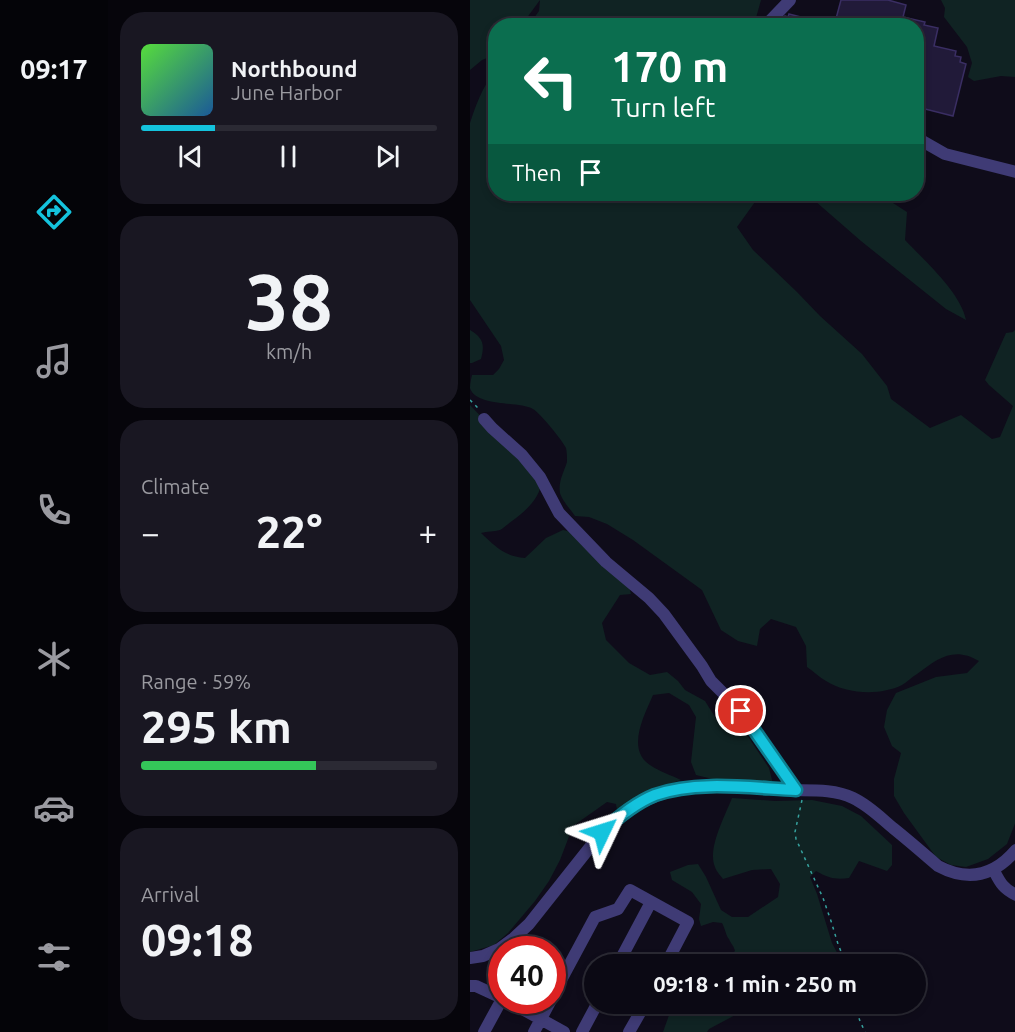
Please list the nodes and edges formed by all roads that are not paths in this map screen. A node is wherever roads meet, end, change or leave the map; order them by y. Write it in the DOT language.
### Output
graph roads {
  1 [pos="790,0"];
  2 [pos="773,18"];
  3 [pos="924,142"];
  4 [pos="1016,172"];
  5 [pos="484,419"];
  6 [pos="801,791"];
  7 [pos="1016,850"];
  8 [pos="993,869"];
  9 [pos="1016,895"];
  10 [pos="651,902"];
  11 [pos="522,936"];
  12 [pos="488,954"];
  13 [pos="623,954"];
  14 [pos="671,954"];
  15 [pos="470,958"];
  16 [pos="566,972"];
  17 [pos="470,986"];
  18 [pos="488,992"];
  19 [pos="494,1014"];
  20 [pos="532,1014"];
  21 [pos="544,1014"];
  22 [pos="592,1014"];
  23 [pos="639,1014"];
  24 [pos="541,1019"];
  25 [pos="484,1032"];
  26 [pos="534,1032"];
  27 [pos="564,1032"];
  28 [pos="582,1032"];
  29 [pos="629,1032"];
  1 -- 2 [label="street"];
  3 -- 4 [label="street"];
  5 -- 6 [label="street"];
  6 -- 8 [label="street"];
  6 -- 11 [label="street"];
  7 -- 8 [label="street"];
  8 -- 9 [label="street"];
  10 -- 13 [label="street"];
  10 -- 14 [label="street"];
  10 -- 16 [label="street"];
  12 -- 15 [label="street"];
  17 -- 18 [label="street"];
  19 -- 25 [label="street"];
  20 -- 24 [label="street"];
  21 -- 24 [label="street"];
  22 -- 28 [label="street"];
  23 -- 29 [label="street"];
  24 -- 26 [label="street"];
  24 -- 27 [label="street"];
}
